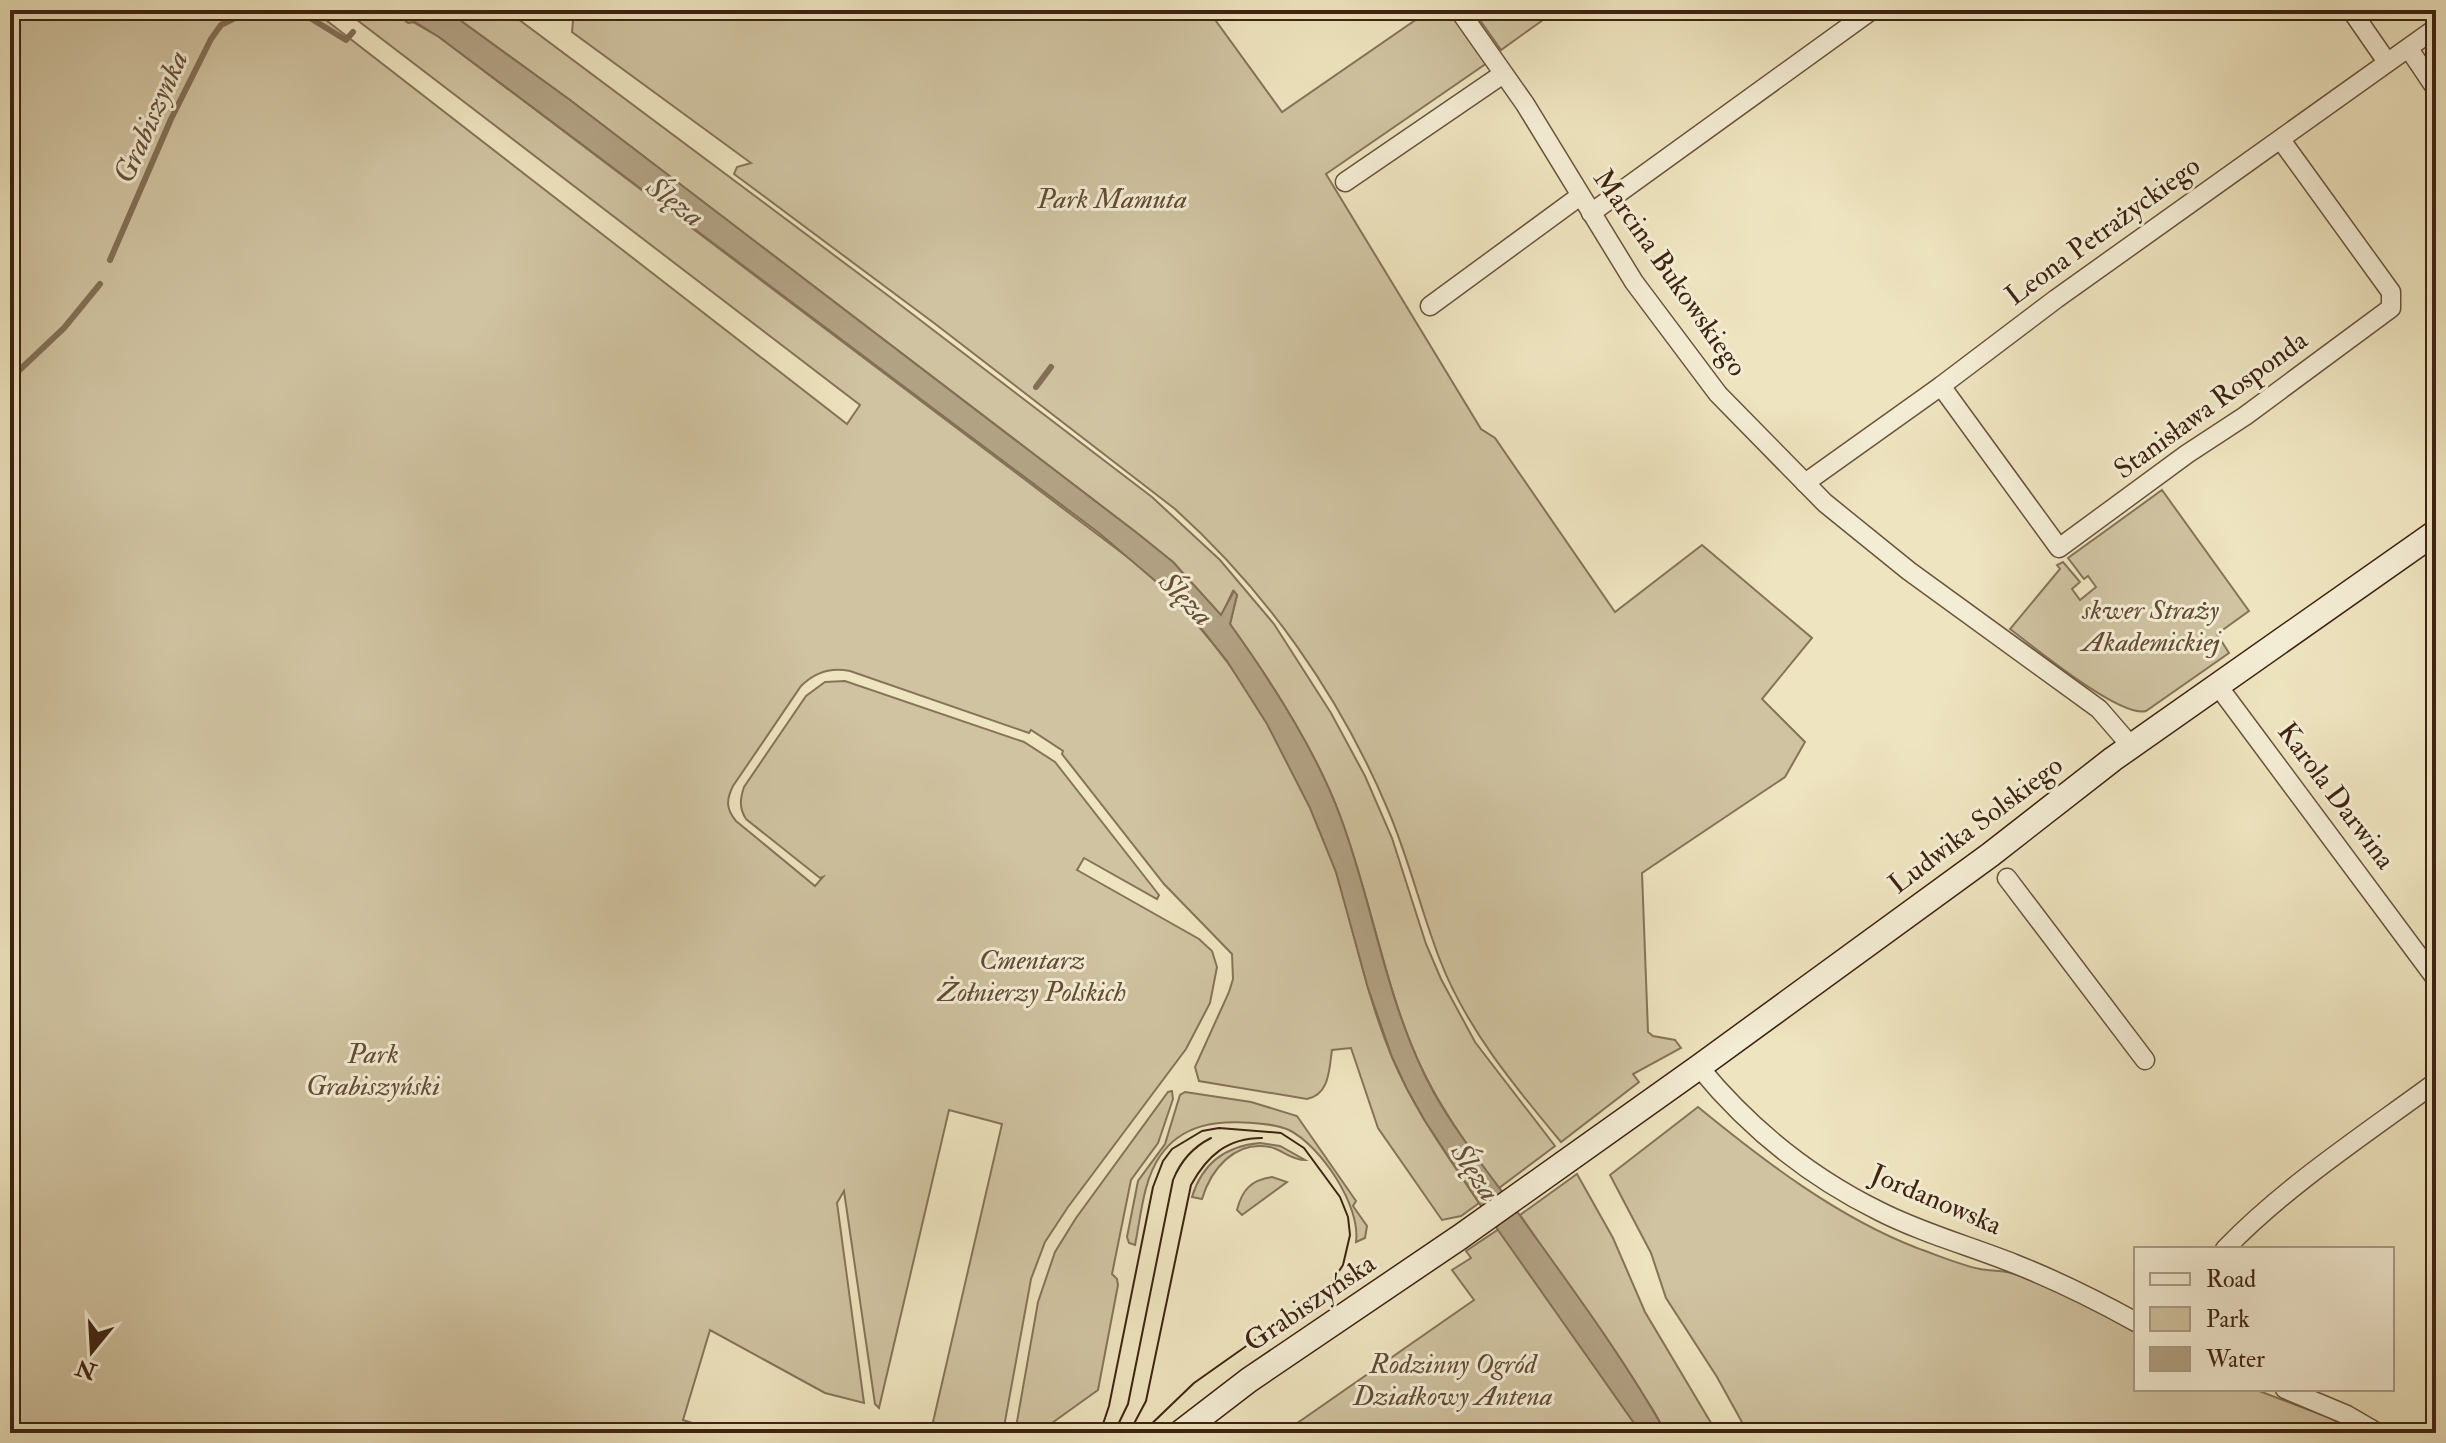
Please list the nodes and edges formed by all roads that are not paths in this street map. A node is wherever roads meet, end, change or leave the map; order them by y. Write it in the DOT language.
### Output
graph roads {
  1 [pos="1459,10"];
  2 [pos="1872,10"];
  3 [pos="2351,10"];
  4 [pos="2436,28"];
  5 [pos="2409,49"];
  6 [pos="2387,62"];
  7 [pos="1503,74"];
  8 [pos="2436,89"];
  9 [pos="2281,140"];
  10 [pos="1345,182"];
  11 [pos="1580,196"];
  12 [pos="1591,213"];
  13 [pos="1430,306"];
  14 [pos="1941,386"];
  15 [pos="1805,483"];
  16 [pos="2436,532"];
  17 [pos="2218,686"];
  18 [pos="2131,746"];
  19 [pos="2007,878"];
  20 [pos="2436,979"];
  21 [pos="2145,1060"];
  22 [pos="1699,1067"];
  23 [pos="2436,1082"];
  24 [pos="1554,1170"];
  25 [pos="2227,1247"];
  26 [pos="2134,1321"];
  27 [pos="2290,1391"];
  28 [pos="1180,1433"];
  29 [pos="2378,1433"];
  1 -- 7 [label="street, Marcina Bukowskiego"];
  2 -- 12 [label="street"];
  3 -- 6 [label="street"];
  4 -- 5 [label="street, Leona Petrażyckiego"];
  5 -- 6 [label="street, Leona Petrażyckiego"];
  5 -- 8 [label="street"];
  6 -- 9 [label="street, Leona Petrażyckiego"];
  7 -- 10 [label="street"];
  7 -- 11 [label="street, Marcina Bukowskiego"];
  9 -- 14 [label="street, Leona Petrażyckiego"];
  9 -- 14 [label="street, Stanisława Rosponda"];
  11 -- 12 [label="street, Marcina Bukowskiego"];
  11 -- 13 [label="street"];
  12 -- 15 [label="street, Marcina Bukowskiego"];
  14 -- 15 [label="street, Leona Petrażyckiego"];
  15 -- 18 [label="street, Marcina Bukowskiego"];
  16 -- 17 [label="main road, Ludwika Solskiego"];
  17 -- 18 [label="main road, Ludwika Solskiego"];
  17 -- 20 [label="street, Karola Darwina"];
  18 -- 22 [label="main road, Ludwika Solskiego"];
  19 -- 21 [label="street"];
  22 -- 24 [label="main road, Ludwika Solskiego"];
  22 -- 26 [label="street, Jordanowska"];
  23 -- 25 [label="street"];
  24 -- 28 [label="main road, Grabiszyńska"];
  27 -- 29 [label="street"];
}
